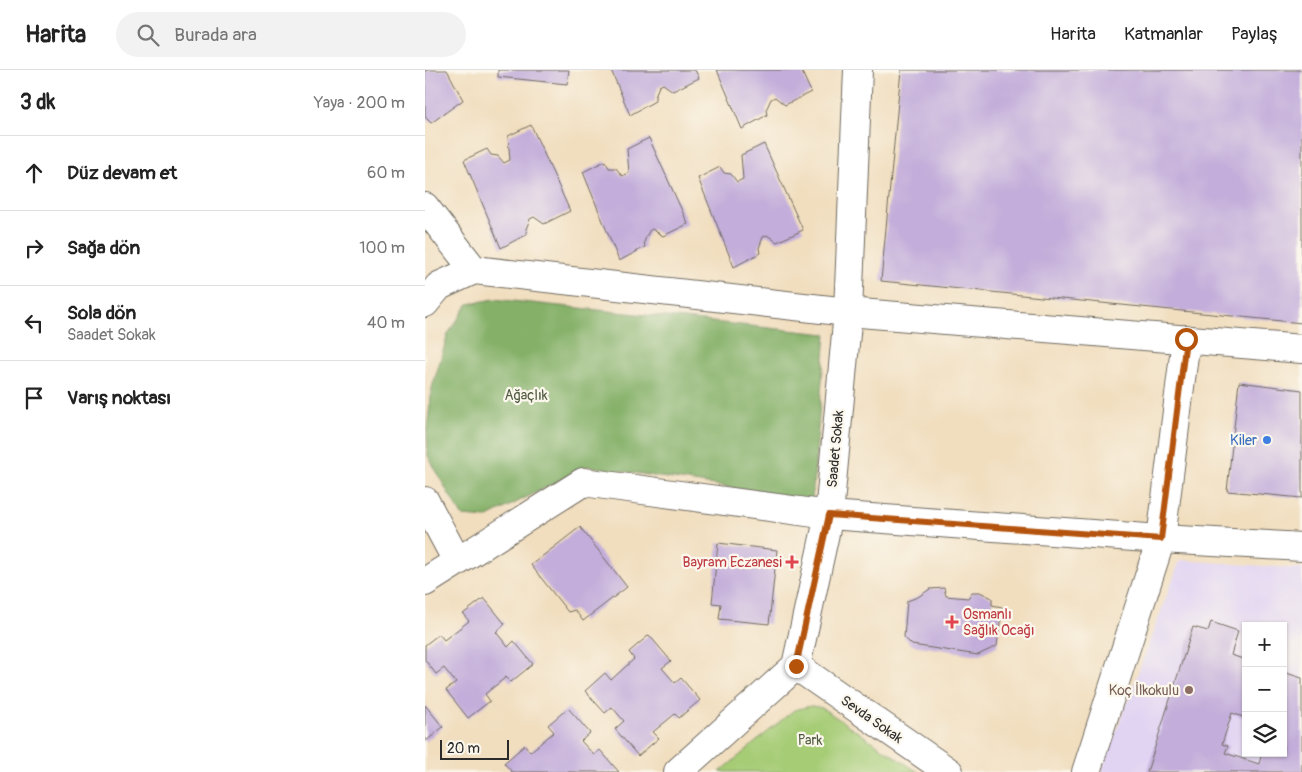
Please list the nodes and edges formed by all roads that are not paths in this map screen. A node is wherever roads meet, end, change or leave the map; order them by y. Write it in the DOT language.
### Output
graph roads {
  1 [pos="858,70"];
  2 [pos="425,207"];
  3 [pos="474,270"];
  4 [pos="425,303"];
  5 [pos="848,312"];
  6 [pos="1186,339"];
  7 [pos="1302,349"];
  8 [pos="425,501"];
  9 [pos="829,515"];
  10 [pos="1161,539"];
  11 [pos="1302,547"];
  12 [pos="457,561"];
  13 [pos="425,582"];
  14 [pos="796,666"];
  15 [pos="678,772"];
  16 [pos="949,772"];
  17 [pos="1086,772"];
  1 -- 5 [label="street, Saadet Sokak"];
  2 -- 3 [label="street"];
  3 -- 4 [label="street"];
  3 -- 5 [label="street"];
  5 -- 6 [label="street"];
  5 -- 9 [label="street, Saadet Sokak"];
  6 -- 7 [label="street"];
  6 -- 10 [label="street"];
  8 -- 12 [label="street"];
  9 -- 10 [label="street"];
  9 -- 12 [label="street"];
  9 -- 14 [label="street, Saadet Sokak"];
  10 -- 11 [label="street"];
  10 -- 17 [label="street"];
  12 -- 13 [label="street"];
  14 -- 15 [label="street"];
  14 -- 16 [label="street, Sevda Sokak"];
}
